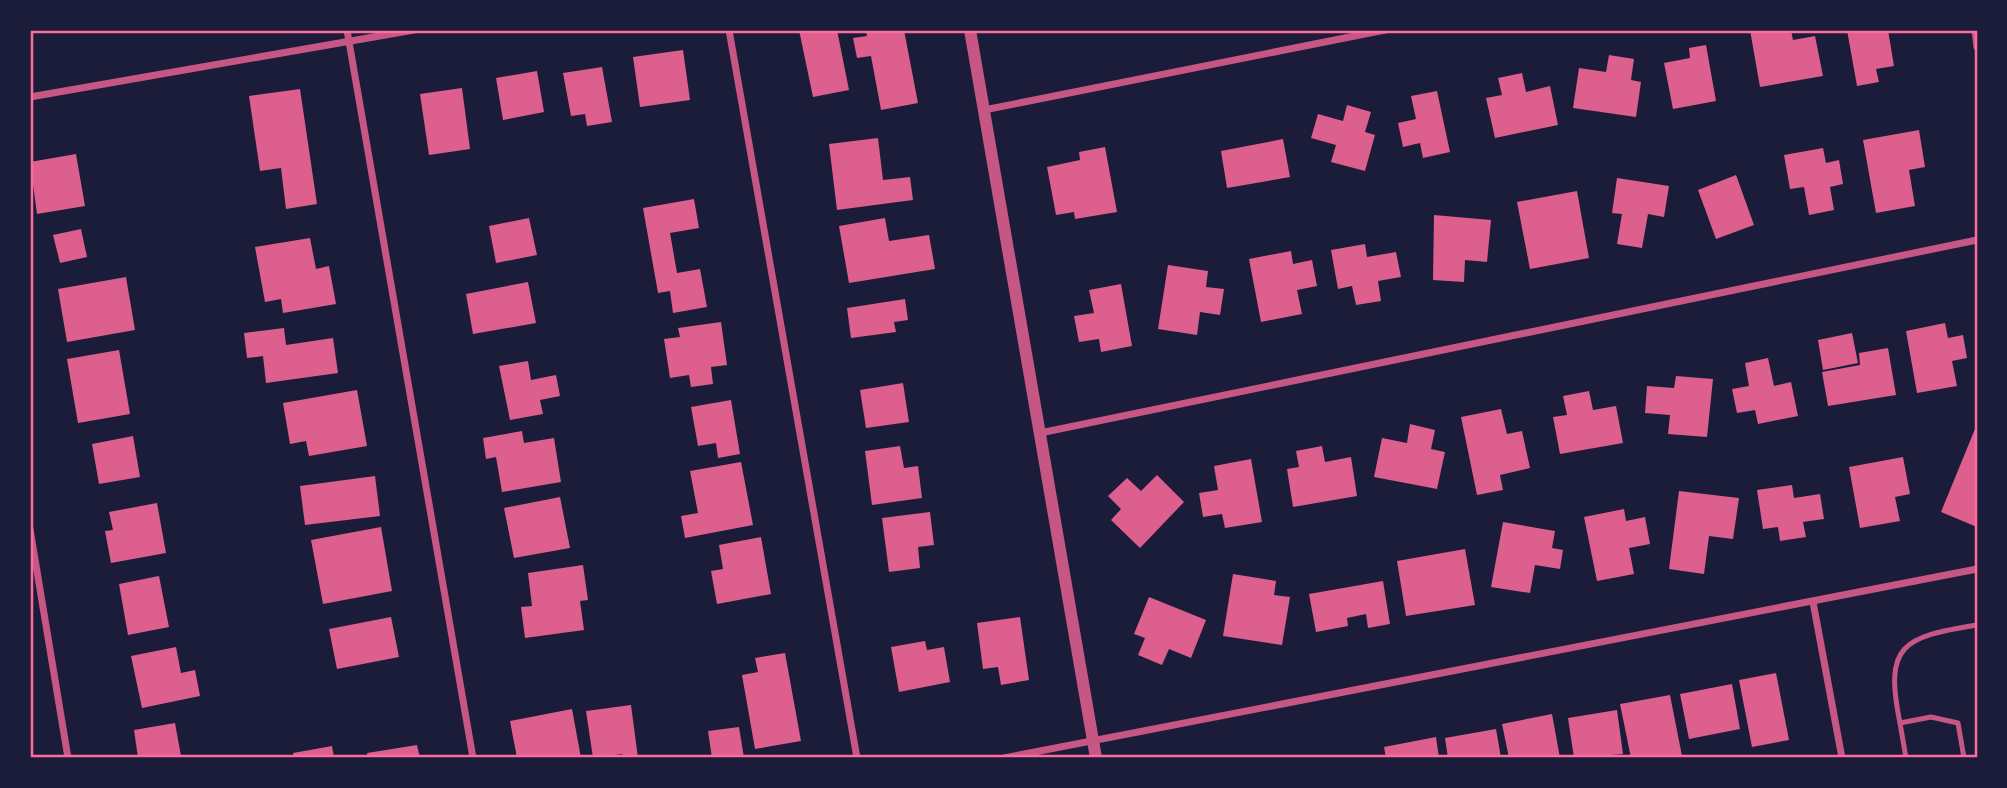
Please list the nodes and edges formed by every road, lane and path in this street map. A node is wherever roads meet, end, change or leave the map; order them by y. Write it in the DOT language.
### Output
graph roads {
  1 [pos="347,30"];
  2 [pos="414,30"];
  3 [pos="729,30"];
  4 [pos="970,30"];
  5 [pos="1385,30"];
  6 [pos="1975,30"];
  7 [pos="349,41"];
  8 [pos="1977,47"];
  9 [pos="30,97"];
  10 [pos="984,110"];
  11 [pos="1977,240"];
  12 [pos="1040,433"];
  13 [pos="30,529"];
  14 [pos="1977,569"];
  15 [pos="1813,603"];
  16 [pos="1977,625"];
  17 [pos="1900,723"];
  18 [pos="1093,741"];
  19 [pos="68,758"];
  20 [pos="473,758"];
  21 [pos="857,758"];
  22 [pos="1004,758"];
  23 [pos="1096,758"];
  24 [pos="1842,758"];
  25 [pos="1906,758"];
  26 [pos="1964,758"];
  1 -- 7 [label="street"];
  2 -- 7 [label="street"];
  3 -- 21 [label="street"];
  4 -- 10 [label="street"];
  5 -- 10 [label="street"];
  6 -- 8 [label="street"];
  7 -- 9 [label="street"];
  7 -- 20 [label="street"];
  10 -- 12 [label="street"];
  11 -- 12 [label="street"];
  12 -- 18 [label="street"];
  13 -- 19 [label="street"];
  14 -- 15 [label="street"];
  15 -- 18 [label="street"];
  15 -- 24 [label="street"];
  16 -- 17 [label="lane"];
  17 -- 25 [label="lane"];
  17 -- 26 [label="lane"];
  18 -- 22 [label="street"];
  18 -- 23 [label="street"];
}
